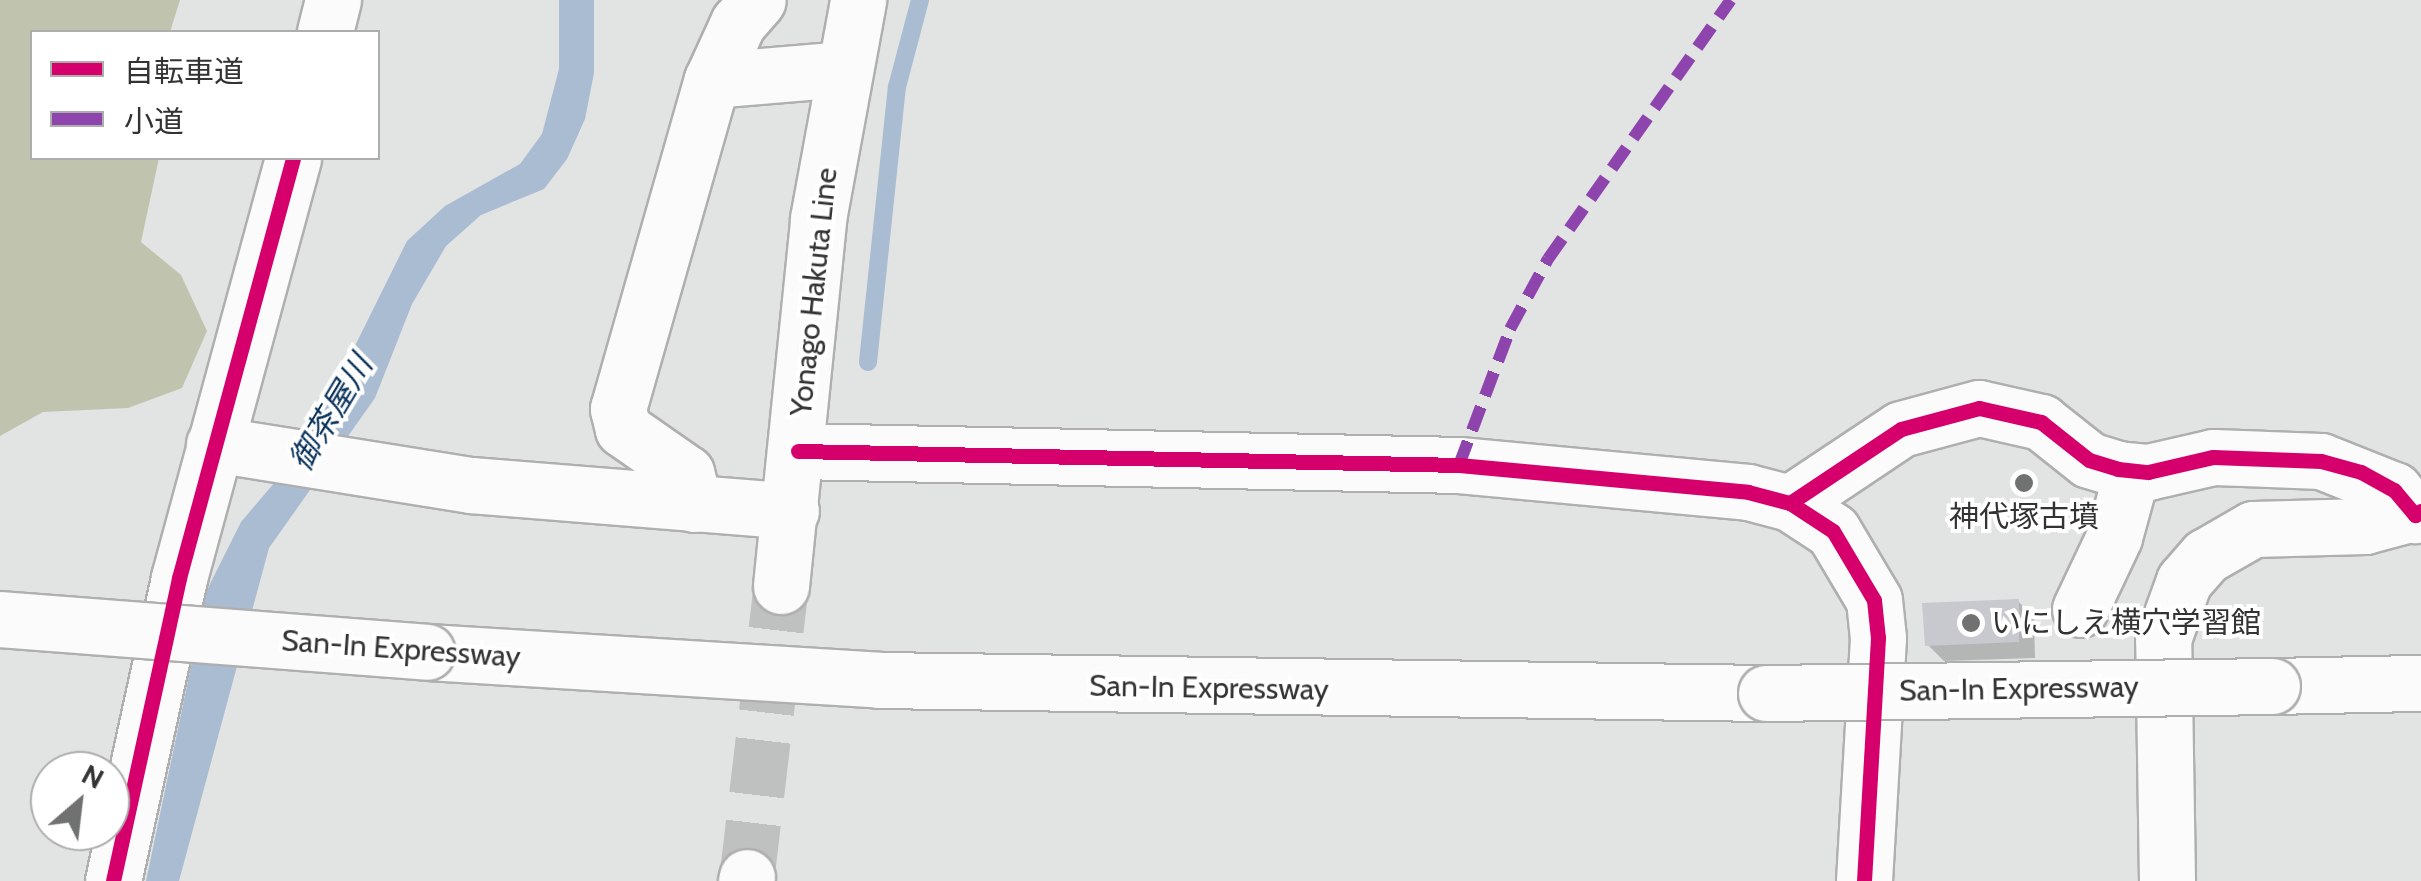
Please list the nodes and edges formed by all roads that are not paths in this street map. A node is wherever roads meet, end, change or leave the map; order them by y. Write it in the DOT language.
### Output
graph roads {
  1 [pos="333,0"];
  2 [pos="758,0"];
  3 [pos="858,0"];
  4 [pos="325,30"];
  5 [pos="842,69"];
  6 [pos="712,80"];
  7 [pos="292,160"];
  8 [pos="214,444"];
  9 [pos="798,451"];
  10 [pos="2132,471"];
  11 [pos="1790,503"];
  12 [pos="694,504"];
  13 [pos="791,511"];
  14 [pos="2418,513"];
  15 [pos="781,586"];
  16 [pos="2080,609"];
  17 [pos="0,620"];
  18 [pos="2421,684"];
  19 [pos="114,881"];
  20 [pos="1864,881"];
  21 [pos="2167,881"];
  1 -- 4 [label="main road"];
  2 -- 6 [label="main road"];
  3 -- 5 [label="main road, Yonago Hakuta Line"];
  5 -- 6 [label="main road"];
  5 -- 9 [label="main road, Yonago Hakuta Line"];
  6 -- 12 [label="main road"];
  7 -- 8 [label="main road"];
  8 -- 12 [label="main road"];
  8 -- 19 [label="main road"];
  9 -- 11 [label="main road"];
  9 -- 13 [label="main road, Yonago Hakuta Line"];
  10 -- 11 [label="main road"];
  10 -- 14 [label="main road"];
  10 -- 16 [label="main road"];
  11 -- 20 [label="main road"];
  12 -- 13 [label="main road"];
  13 -- 15 [label="main road, Yonago Hakuta Line"];
  14 -- 21 [label="main road"];
  17 -- 18 [label="main road, San-In Expressway, bridge"];
}
